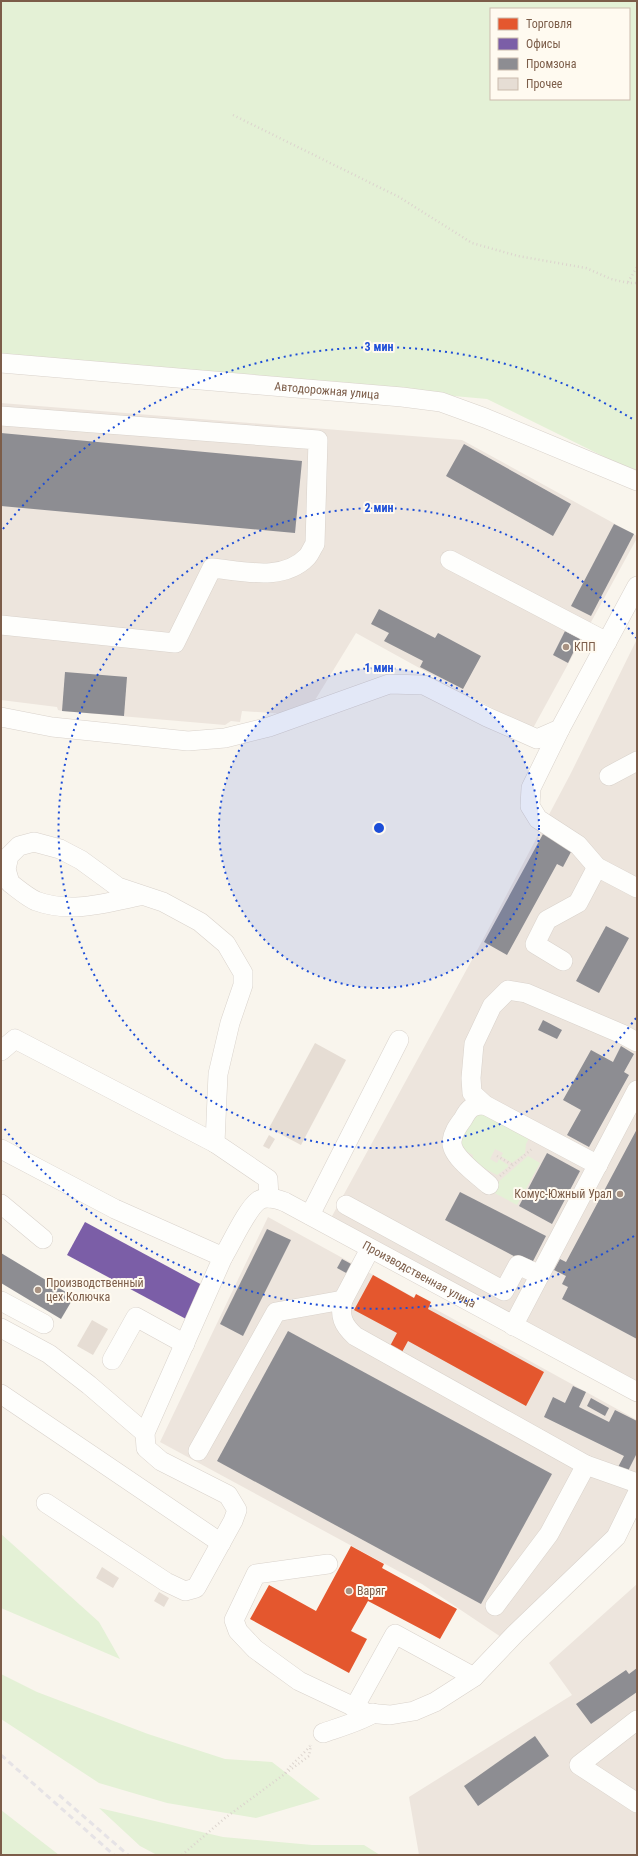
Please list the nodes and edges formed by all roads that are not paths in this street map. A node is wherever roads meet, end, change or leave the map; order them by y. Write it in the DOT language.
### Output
graph roads {
  1 [pos="1,363"];
  2 [pos="1,416"];
  3 [pos="637,481"];
  4 [pos="450,560"];
  5 [pos="637,586"];
  6 [pos="1,625"];
  7 [pos="607,642"];
  8 [pos="1,717"];
  9 [pos="560,729"];
  10 [pos="637,761"];
  11 [pos="609,776"];
  12 [pos="597,867"];
  13 [pos="637,887"];
  14 [pos="140,896"];
  15 [pos="563,961"];
  16 [pos="399,1040"];
  17 [pos="637,1042"];
  18 [pos="1,1051"];
  19 [pos="637,1090"];
  20 [pos="485,1104"];
  21 [pos="215,1143"];
  22 [pos="1,1148"];
  23 [pos="598,1165"];
  24 [pos="489,1185"];
  25 [pos="269,1198"];
  26 [pos="1,1204"];
  27 [pos="346,1204"];
  28 [pos="310,1215"];
  29 [pos="43,1238"];
  30 [pos="370,1249"];
  31 [pos="223,1257"];
  32 [pos="540,1275"];
  33 [pos="343,1300"];
  34 [pos="1,1301"];
  35 [pos="44,1324"];
  36 [pos="513,1326"];
  37 [pos="1,1328"];
  38 [pos="185,1344"];
  39 [pos="112,1360"];
  40 [pos="637,1392"];
  41 [pos="1,1394"];
  42 [pos="145,1433"];
  43 [pos="198,1451"];
  44 [pos="586,1465"];
  45 [pos="637,1483"];
  46 [pos="637,1494"];
  47 [pos="46,1503"];
  48 [pos="221,1543"];
  49 [pos="328,1564"];
  50 [pos="495,1606"];
  51 [pos="474,1678"];
  52 [pos="354,1708"];
  53 [pos="372,1713"];
  54 [pos="637,1720"];
  55 [pos="323,1733"];
  56 [pos="637,1803"];
  1 -- 3 [label="street, Автодорожная улица"];
  2 -- 6 [label="street"];
  4 -- 7 [label="street"];
  5 -- 7 [label="street"];
  7 -- 9 [label="street"];
  8 -- 9 [label="street"];
  9 -- 12 [label="street"];
  10 -- 11 [label="street"];
  12 -- 13 [label="street"];
  12 -- 15 [label="street"];
  14 -- 14 [label="street"];
  14 -- 21 [label="street"];
  16 -- 28 [label="street"];
  17 -- 20 [label="street"];
  18 -- 21 [label="street"];
  19 -- 23 [label="street"];
  20 -- 23 [label="street"];
  20 -- 24 [label="street"];
  21 -- 25 [label="street"];
  22 -- 31 [label="street"];
  23 -- 32 [label="street"];
  25 -- 28 [label="street, Производственная улица"];
  25 -- 31 [label="street"];
  26 -- 29 [label="street"];
  27 -- 32 [label="street"];
  28 -- 30 [label="street, Производственная улица"];
  30 -- 33 [label="street"];
  30 -- 36 [label="street, Производственная улица"];
  31 -- 38 [label="street"];
  32 -- 36 [label="street"];
  33 -- 43 [label="street"];
  33 -- 44 [label="street"];
  34 -- 35 [label="street"];
  36 -- 40 [label="street, Производственная улица"];
  37 -- 42 [label="street"];
  38 -- 39 [label="street"];
  38 -- 42 [label="street"];
  41 -- 48 [label="street"];
  42 -- 48 [label="street"];
  44 -- 45 [label="street"];
  44 -- 50 [label="street"];
  46 -- 51 [label="street"];
  47 -- 48 [label="street"];
  49 -- 52 [label="street"];
  51 -- 52 [label="street"];
  51 -- 53 [label="street"];
  52 -- 53 [label="street"];
  53 -- 55 [label="street"];
  54 -- 56 [label="street"];
}
